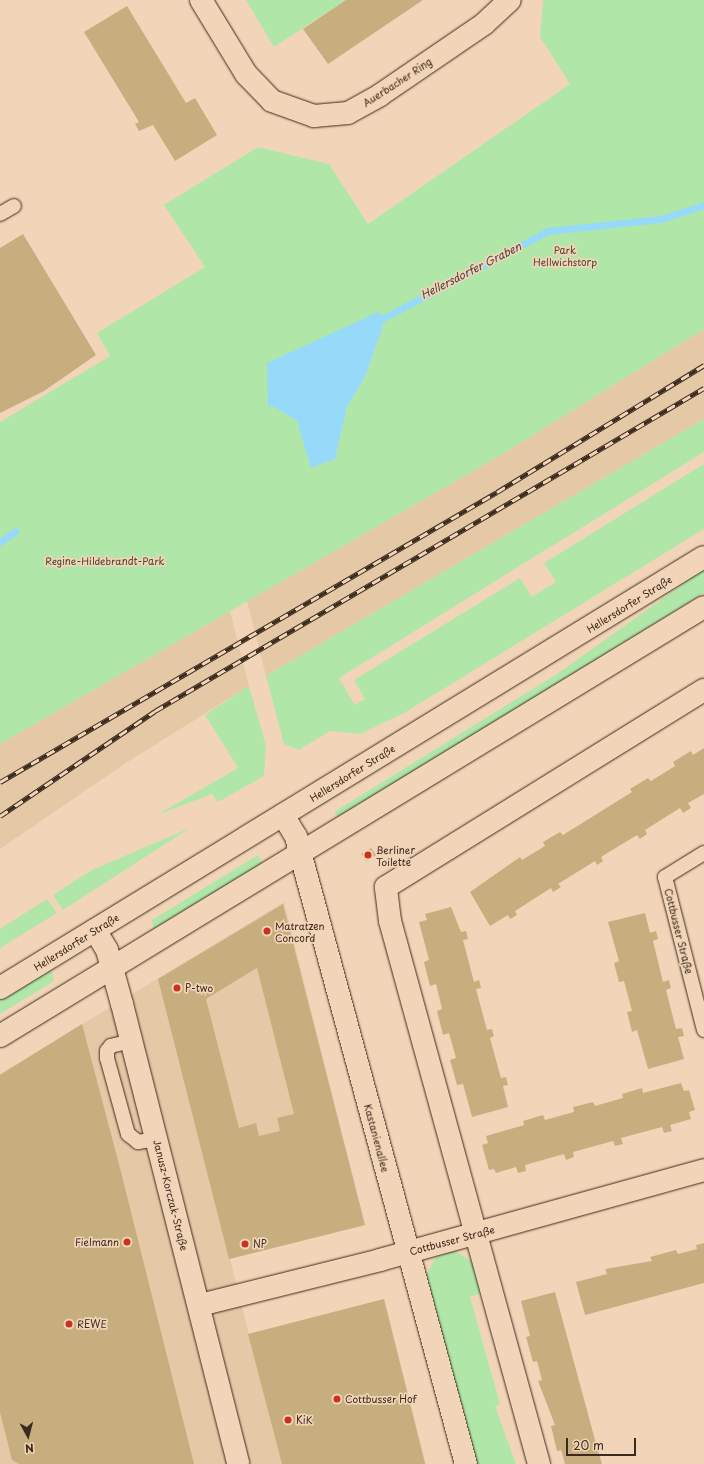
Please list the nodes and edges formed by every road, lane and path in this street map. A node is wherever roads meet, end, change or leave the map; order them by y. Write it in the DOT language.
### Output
graph roads {
  1 [pos="201,0"];
  2 [pos="510,0"];
  3 [pos="14,206"];
  4 [pos="0,214"];
  5 [pos="704,556"];
  6 [pos="704,607"];
  7 [pos="704,690"];
  8 [pos="283,816"];
  9 [pos="300,853"];
  10 [pos="704,853"];
  11 [pos="95,930"];
  12 [pos="112,966"];
  13 [pos="0,988"];
  14 [pos="704,1030"];
  15 [pos="0,1036"];
  16 [pos="704,1170"];
  17 [pos="476,1233"];
  18 [pos="408,1252"];
  19 [pos="200,1305"];
  20 [pos="238,1464"];
  21 [pos="466,1464"];
  22 [pos="539,1464"];
  1 -- 2 [label="street, Auerbacher Ring"];
  3 -- 4 [label="lane"];
  5 -- 8 [label="street, Hellersdorfer Straße"];
  6 -- 9 [label="street"];
  7 -- 17 [label="street"];
  8 -- 9 [label="street, Kastanienallee"];
  8 -- 11 [label="street, Hellersdorfer Straße"];
  9 -- 12 [label="street"];
  9 -- 18 [label="street, Kastanienallee"];
  10 -- 14 [label="lane, Cottbusser Straße"];
  11 -- 12 [label="street, Janusz-Korczak-Straße"];
  11 -- 13 [label="street, Hellersdorfer Straße"];
  12 -- 15 [label="street"];
  12 -- 19 [label="street, Janusz-Korczak-Straße"];
  16 -- 17 [label="street, Cottbusser Straße"];
  17 -- 18 [label="street, Cottbusser Straße"];
  17 -- 22 [label="street"];
  18 -- 19 [label="street, Cottbusser Straße"];
  18 -- 21 [label="street, Kastanienallee"];
  19 -- 20 [label="street, Janusz-Korczak-Straße"];
}
